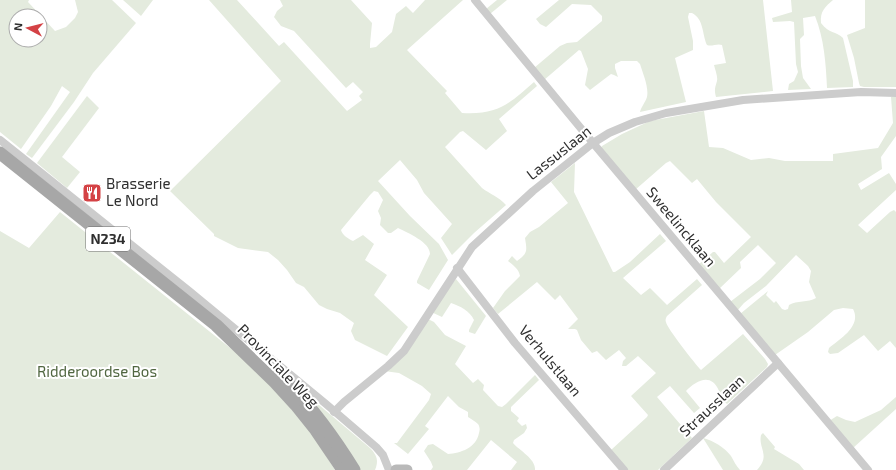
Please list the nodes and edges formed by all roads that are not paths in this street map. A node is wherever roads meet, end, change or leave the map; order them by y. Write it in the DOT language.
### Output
graph roads {
  1 [pos="475,0"];
  2 [pos="896,93"];
  3 [pos="0,140"];
  4 [pos="593,143"];
  5 [pos="0,153"];
  6 [pos="457,268"];
  7 [pos="216,325"];
  8 [pos="778,363"];
  9 [pos="334,412"];
  10 [pos="343,470"];
  11 [pos="354,470"];
  12 [pos="389,470"];
  13 [pos="396,470"];
  14 [pos="407,470"];
  15 [pos="624,470"];
  16 [pos="664,470"];
  17 [pos="868,470"];
  1 -- 4 [label="street, Sweelincklaan"];
  2 -- 4 [label="street, Lassuslaan"];
  3 -- 9 [label="street"];
  4 -- 6 [label="street, Lassuslaan"];
  4 -- 8 [label="street, Sweelincklaan"];
  5 -- 7 [label="main road, Provinciale Weg / N234"];
  6 -- 9 [label="street, Lassuslaan"];
  6 -- 15 [label="street, Verhulstlaan"];
  7 -- 10 [label="main road, Provinciale Weg / N234"];
  7 -- 11 [label="main road, Provinciale Weg / N234"];
  8 -- 16 [label="street, Strausslaan"];
  8 -- 17 [label="street, Sweelincklaan"];
  9 -- 12 [label="street"];
  13 -- 14 [label="main road"];
}
